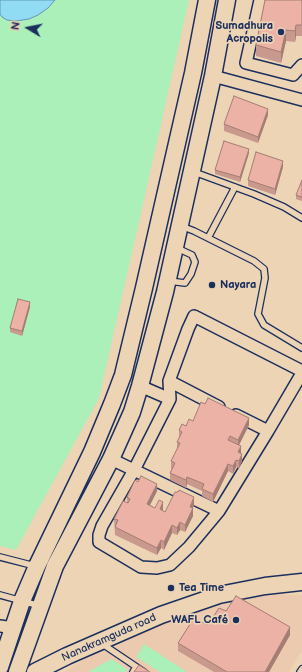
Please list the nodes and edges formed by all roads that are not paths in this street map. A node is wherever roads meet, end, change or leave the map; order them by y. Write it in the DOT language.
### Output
graph roads {
  1 [pos="208,0"];
  2 [pos="227,0"];
  3 [pos="260,0"];
  4 [pos="302,65"];
  5 [pos="213,76"];
  6 [pos="302,100"];
  7 [pos="192,171"];
  8 [pos="235,187"];
  9 [pos="302,218"];
  10 [pos="180,226"];
  11 [pos="208,238"];
  12 [pos="175,247"];
  13 [pos="167,281"];
  14 [pos="302,348"];
  15 [pos="302,372"];
  16 [pos="169,381"];
  17 [pos="140,386"];
  18 [pos="170,399"];
  19 [pos="268,431"];
  20 [pos="111,459"];
  21 [pos="134,470"];
  22 [pos="219,511"];
  23 [pos="0,557"];
  24 [pos="37,566"];
  25 [pos="302,582"];
  26 [pos="0,595"];
  27 [pos="22,601"];
  28 [pos="40,606"];
  29 [pos="7,627"];
  30 [pos="100,642"];
  31 [pos="0,667"];
  32 [pos="134,669"];
  33 [pos="302,669"];
  34 [pos="17,672"];
  35 [pos="35,672"];
  36 [pos="144,672"];
  37 [pos="300,672"];
  1 -- 24 [label="main road"];
  2 -- 5 [label="main road"];
  3 -- 4 [label="street"];
  5 -- 6 [label="street"];
  5 -- 7 [label="main road"];
  7 -- 8 [label="lane"];
  7 -- 10 [label="main road"];
  8 -- 9 [label="lane"];
  8 -- 11 [label="lane"];
  10 -- 11 [label="lane"];
  10 -- 12 [label="main road"];
  11 -- 14 [label="lane"];
  12 -- 13 [label="main road"];
  12 -- 13 [label="lane"];
  13 -- 17 [label="main road"];
  15 -- 16 [label="street"];
  15 -- 19 [label="street"];
  16 -- 18 [label="street"];
  16 -- 19 [label="street"];
  17 -- 18 [label="street"];
  17 -- 20 [label="main road"];
  18 -- 21 [label="street"];
  19 -- 22 [label="street"];
  20 -- 21 [label="street"];
  20 -- 28 [label="main road"];
  21 -- 22 [label="street"];
  21 -- 22 [label="street"];
  23 -- 24 [label="lane"];
  24 -- 27 [label="main road"];
  25 -- 30 [label="main road, Nanakramguda road"];
  26 -- 27 [label="lane"];
  27 -- 28 [label="lane"];
  27 -- 29 [label="main road"];
  28 -- 34 [label="main road"];
  29 -- 31 [label="main road"];
  30 -- 32 [label="lane"];
  30 -- 35 [label="main road, Nanakramguda road"];
  32 -- 36 [label="lane"];
  33 -- 37 [label="lane"];
}
